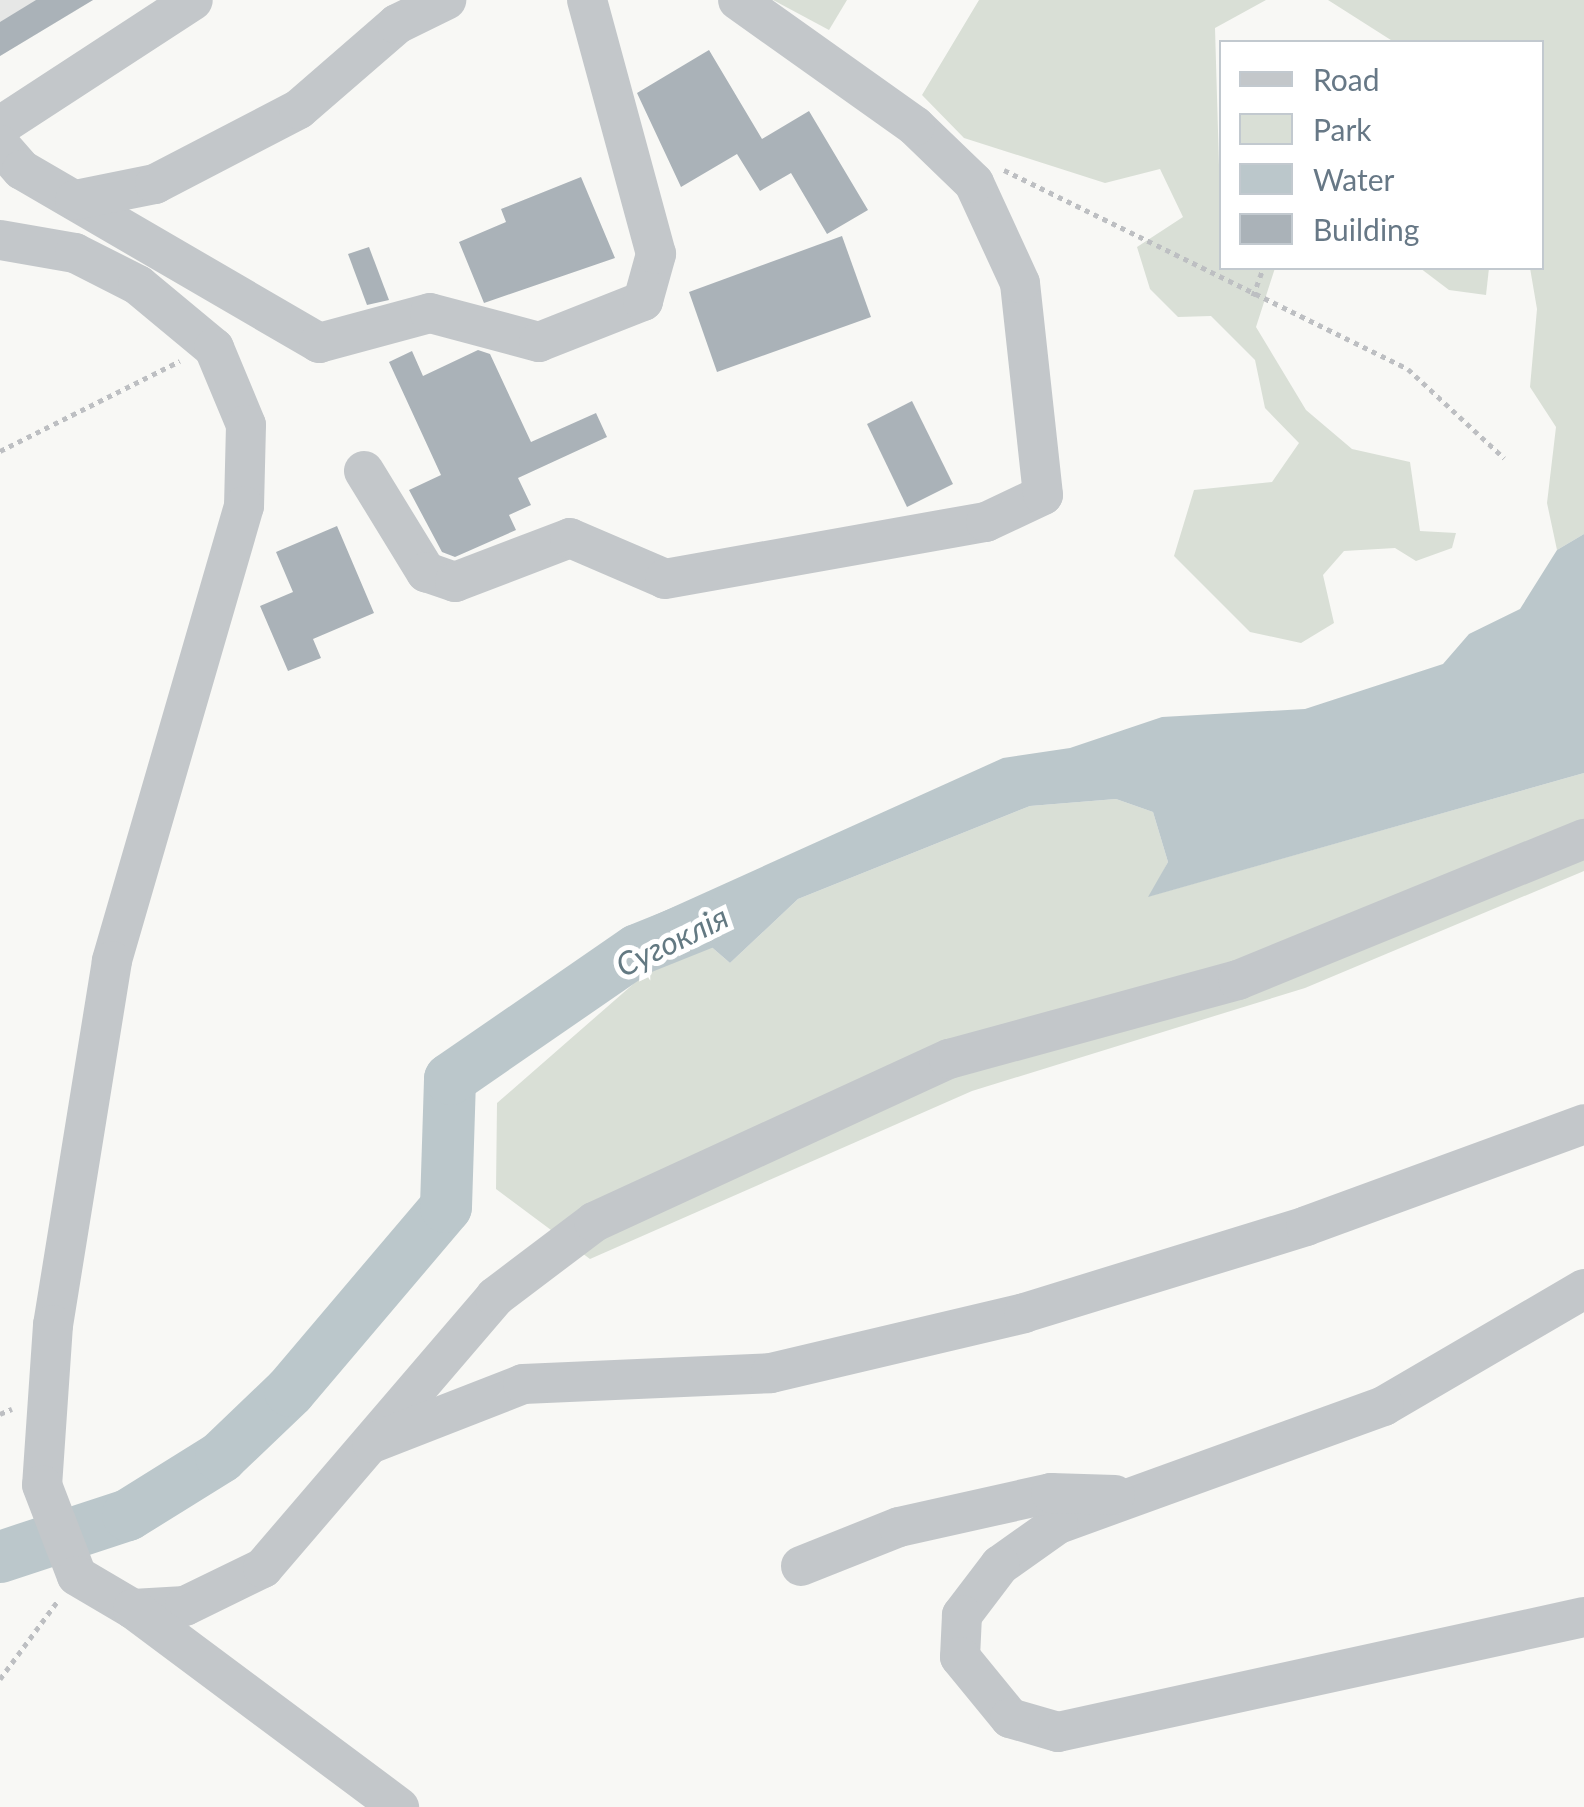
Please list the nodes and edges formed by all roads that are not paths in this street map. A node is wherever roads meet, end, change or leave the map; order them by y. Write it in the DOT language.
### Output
graph roads {
  1 [pos="193,0"];
  2 [pos="446,0"];
  3 [pos="587,0"];
  4 [pos="738,0"];
  5 [pos="0,126"];
  6 [pos="0,145"];
  7 [pos="75,200"];
  8 [pos="0,240"];
  9 [pos="364,471"];
  10 [pos="1584,839"];
  11 [pos="1584,1124"];
  12 [pos="1584,1289"];
  13 [pos="368,1445"];
  14 [pos="1132,1495"];
  15 [pos="801,1566"];
  16 [pos="133,1610"];
  17 [pos="1584,1617"];
  18 [pos="399,1807"];
  1 -- 5 [label="street"];
  2 -- 7 [label="street"];
  3 -- 7 [label="street"];
  4 -- 9 [label="street"];
  6 -- 7 [label="street"];
  8 -- 16 [label="street"];
  10 -- 13 [label="street"];
  11 -- 13 [label="street"];
  12 -- 14 [label="street"];
  13 -- 16 [label="street"];
  14 -- 15 [label="street"];
  14 -- 17 [label="street"];
  16 -- 18 [label="street"];
}
